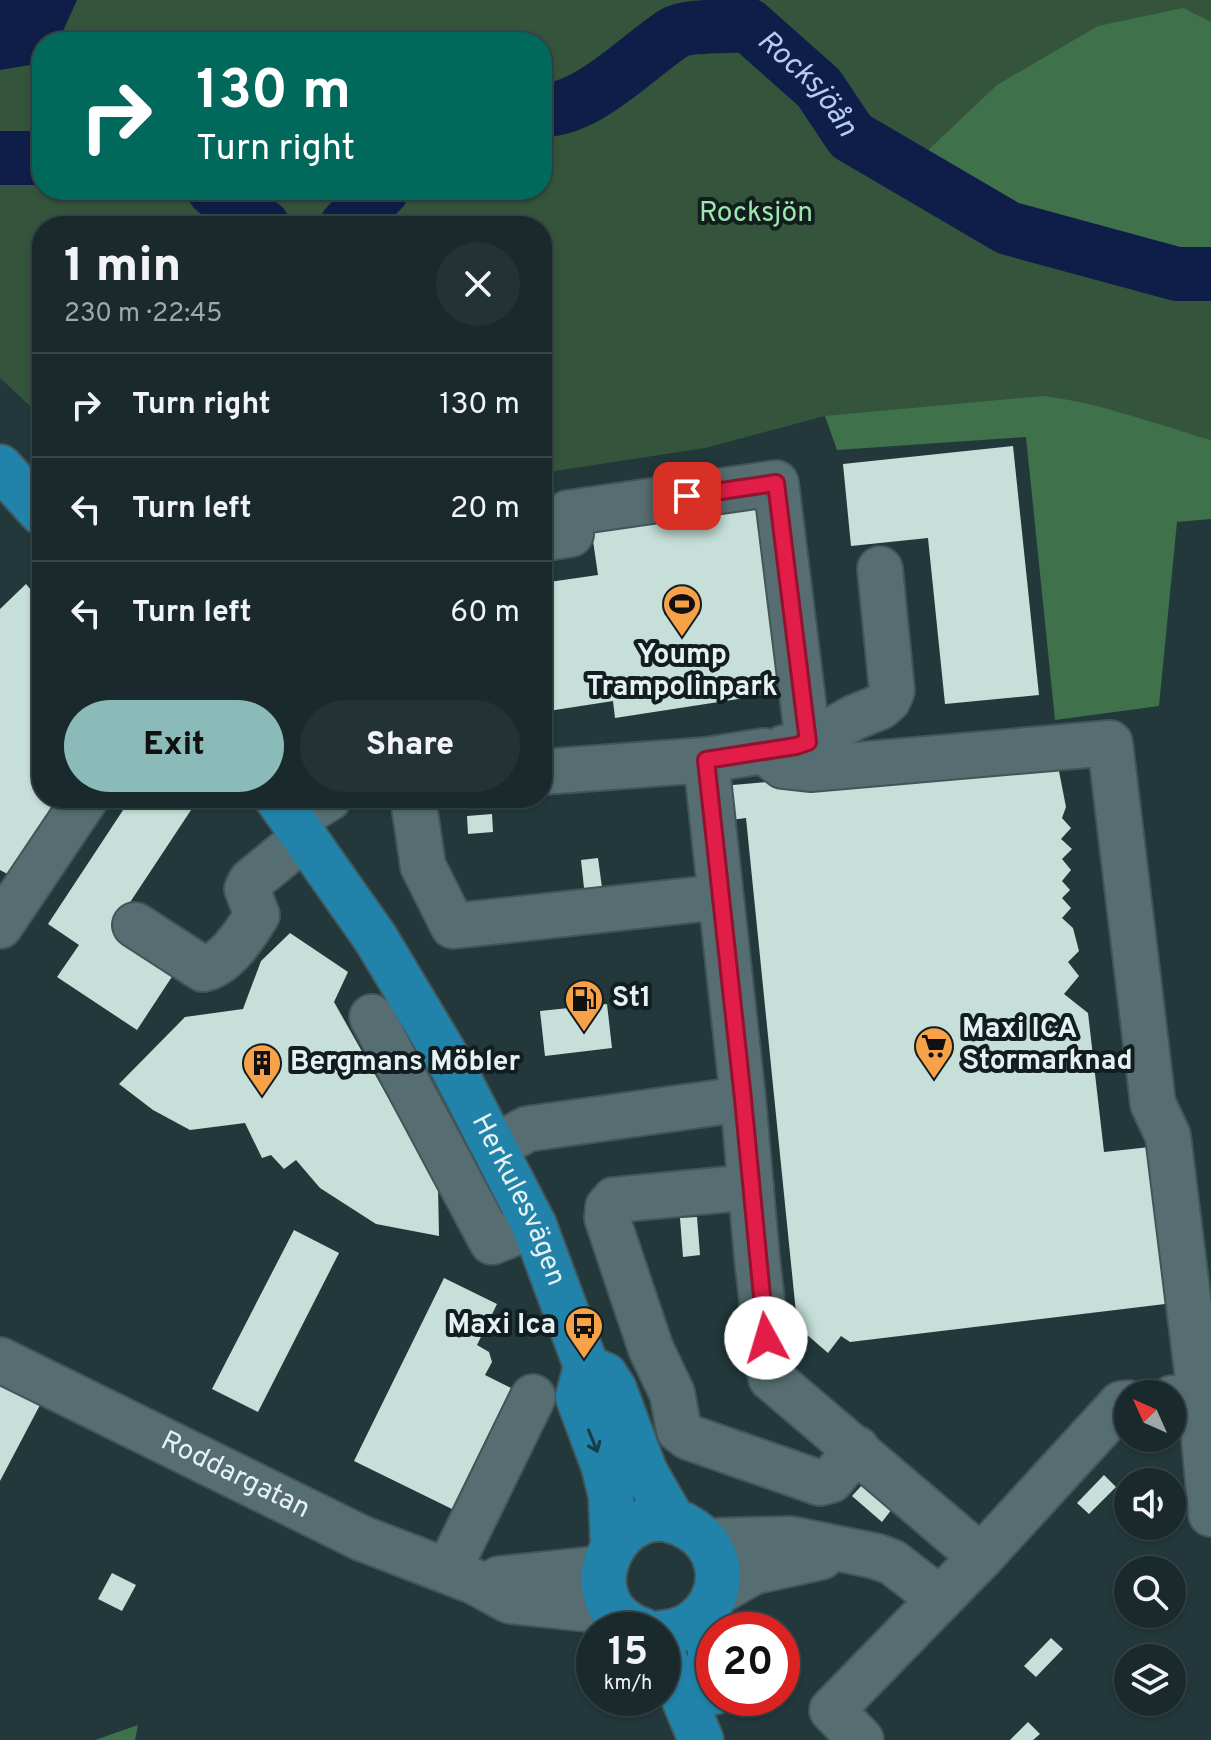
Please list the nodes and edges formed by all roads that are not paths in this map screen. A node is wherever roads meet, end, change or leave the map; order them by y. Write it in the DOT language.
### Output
graph roads {
  1 [pos="0,467"];
  2 [pos="32,502"];
  3 [pos="552,537"];
  4 [pos="880,569"];
  5 [pos="808,742"];
  6 [pos="764,751"];
  7 [pos="706,760"];
  8 [pos="552,771"];
  9 [pos="79,808"];
  10 [pos="414,808"];
  11 [pos="302,813"];
  12 [pos="720,897"];
  13 [pos="135,925"];
  14 [pos="0,926"];
  15 [pos="372,1017"];
  16 [pos="743,1099"];
  17 [pos="496,1147"];
  18 [pos="751,1187"];
  19 [pos="534,1225"];
  20 [pos="0,1360"];
  21 [pos="586,1367"];
  22 [pos="533,1397"];
  23 [pos="1196,1407"];
  24 [pos="1114,1412"];
  25 [pos="857,1449"];
  26 [pos="1211,1514"];
  27 [pos="689,1531"];
  28 [pos="846,1550"];
  29 [pos="609,1556"];
  30 [pos="981,1557"];
  31 [pos="460,1576"];
  32 [pos="940,1599"];
  33 [pos="710,1603"];
  34 [pos="596,1612"];
  35 [pos="624,1612"];
  36 [pos="710,1612"];
  37 [pos="680,1630"];
  38 [pos="680,1689"];
  39 [pos="719,1716"];
  40 [pos="701,1740"];
  41 [pos="724,1740"];
  42 [pos="861,1740"];
  1 -- 2 [label="main road"];
  3 -- 5 [label="street"];
  4 -- 5 [label="street"];
  5 -- 6 [label="street"];
  6 -- 7 [label="street"];
  6 -- 23 [label="street"];
  7 -- 8 [label="street"];
  7 -- 12 [label="street"];
  9 -- 14 [label="street"];
  10 -- 12 [label="street"];
  11 -- 13 [label="street"];
  11 -- 17 [label="main road, Herkulesvägen"];
  12 -- 16 [label="street"];
  15 -- 19 [label="street"];
  16 -- 17 [label="street"];
  16 -- 18 [label="street"];
  17 -- 19 [label="main road, Herkulesvägen"];
  18 -- 25 [label="street"];
  18 -- 25 [label="street"];
  19 -- 21 [label="main road, Herkulesvägen"];
  20 -- 31 [label="street, Roddargatan"];
  21 -- 27 [label="main road, Herkulesvägen"];
  21 -- 29 [label="main road, Herkulesvägen, one-way"];
  22 -- 31 [label="street"];
  23 -- 26 [label="street"];
  24 -- 30 [label="street"];
  25 -- 30 [label="street"];
  27 -- 28 [label="street"];
  27 -- 29 [label="main road"];
  27 -- 33 [label="main road"];
  28 -- 32 [label="street"];
  28 -- 33 [label="street"];
  29 -- 31 [label="street, Roddargatan"];
  29 -- 35 [label="main road"];
  30 -- 32 [label="street"];
  31 -- 34 [label="street, Roddargatan"];
  32 -- 42 [label="street"];
  33 -- 36 [label="main road"];
  33 -- 37 [label="main road"];
  38 -- 40 [label="main road"];
  39 -- 41 [label="main road"];
}
